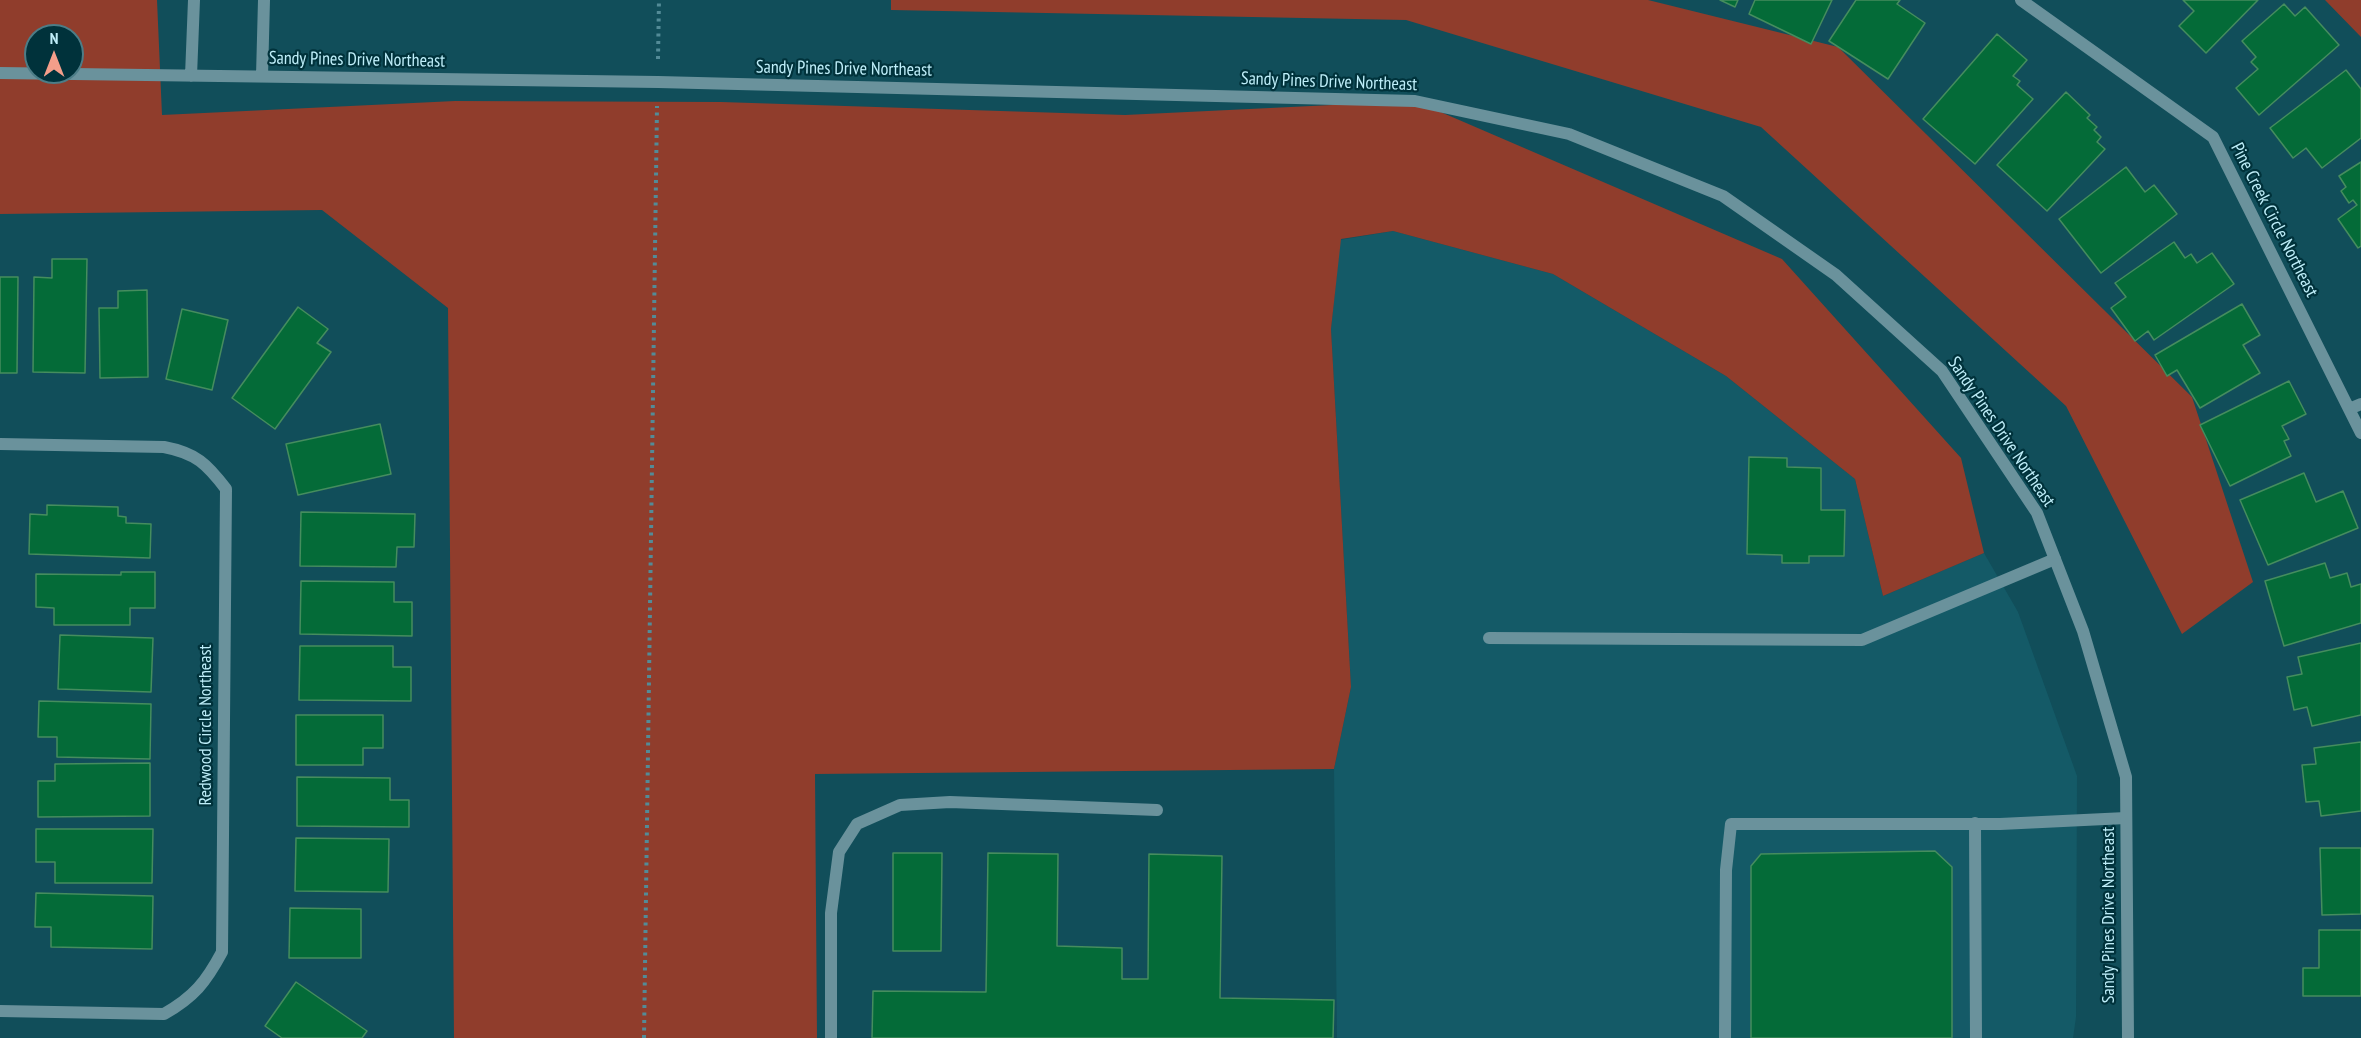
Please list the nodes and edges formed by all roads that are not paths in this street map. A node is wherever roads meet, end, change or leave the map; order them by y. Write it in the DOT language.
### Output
graph roads {
  1 [pos="194,0"];
  2 [pos="264,0"];
  3 [pos="2021,0"];
  4 [pos="0,73"];
  5 [pos="191,76"];
  6 [pos="262,76"];
  7 [pos="2355,406"];
  8 [pos="2361,433"];
  9 [pos="0,444"];
  10 [pos="2055,559"];
  11 [pos="1489,638"];
  12 [pos="1157,810"];
  13 [pos="2126,818"];
  14 [pos="1975,823"];
  15 [pos="0,1011"];
  16 [pos="831,1038"];
  17 [pos="1725,1038"];
  18 [pos="1976,1038"];
  19 [pos="2128,1038"];
  1 -- 5 [label="street"];
  2 -- 6 [label="street"];
  3 -- 7 [label="street, Pine Creek Circle Northeast"];
  4 -- 5 [label="street, Sandy Pines Drive Northeast"];
  5 -- 6 [label="street, Sandy Pines Drive Northeast"];
  6 -- 10 [label="street, Sandy Pines Drive Northeast"];
  7 -- 8 [label="street, Pine Creek Circle Northeast"];
  9 -- 15 [label="street, Redwood Circle Northeast"];
  10 -- 11 [label="street"];
  10 -- 13 [label="street, Sandy Pines Drive Northeast"];
  12 -- 16 [label="street"];
  13 -- 14 [label="street"];
  13 -- 19 [label="street, Sandy Pines Drive Northeast"];
  14 -- 17 [label="street"];
  14 -- 18 [label="street"];
}
